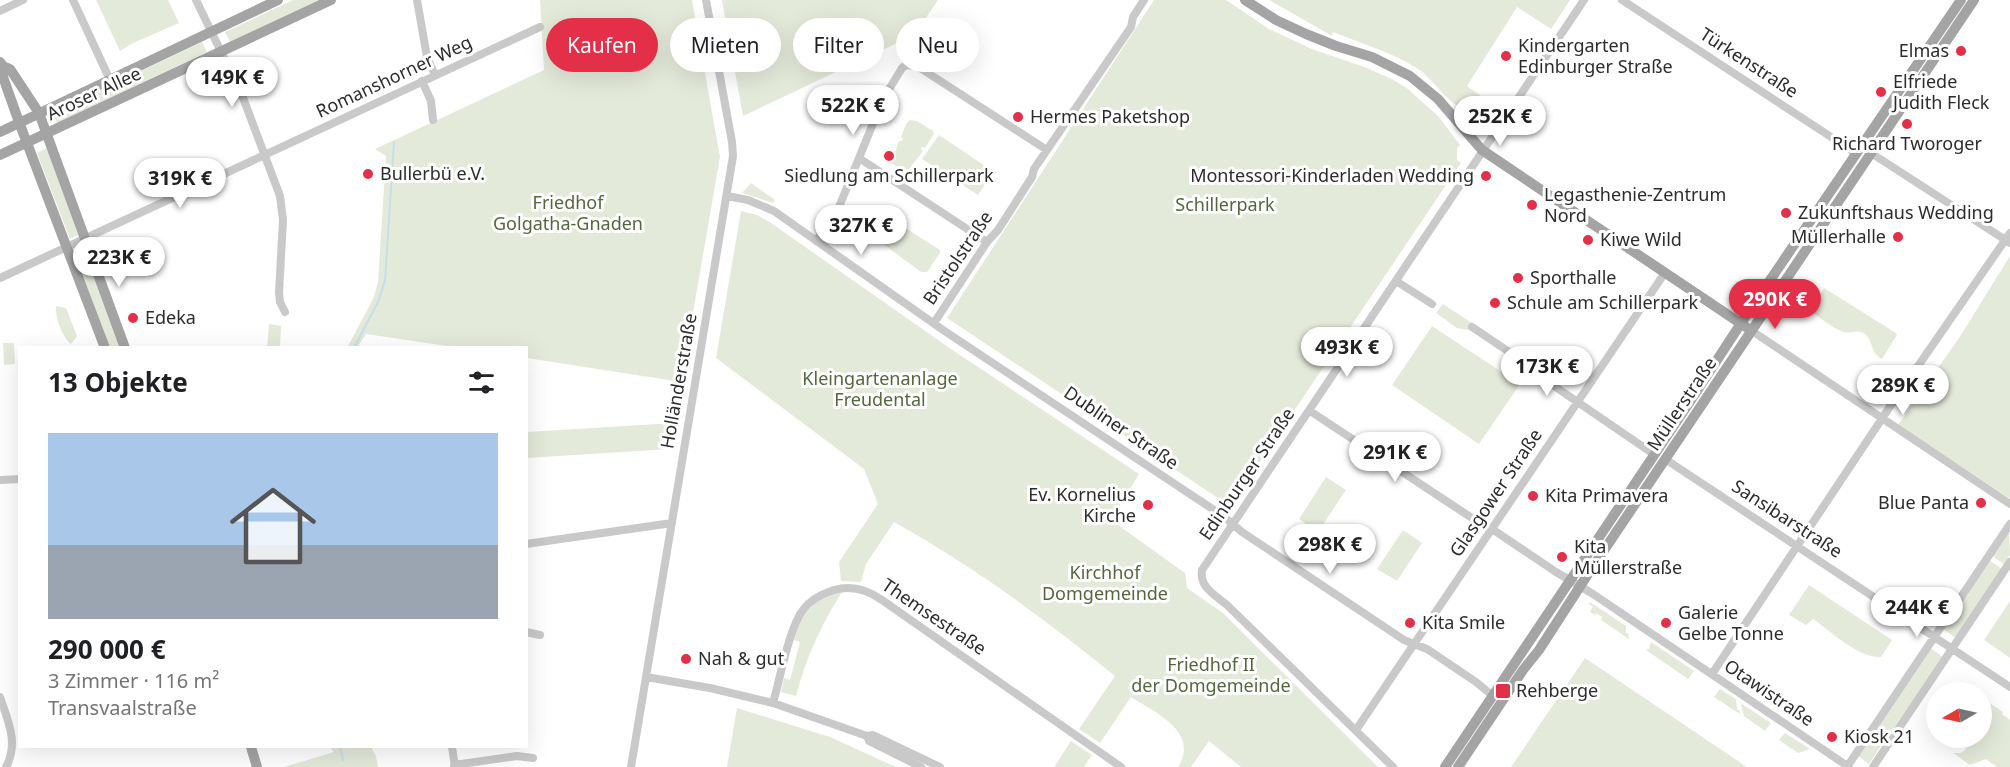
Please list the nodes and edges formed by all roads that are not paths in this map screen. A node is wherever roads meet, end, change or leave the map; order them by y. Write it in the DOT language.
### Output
graph roads {
  1 [pos="24,0"];
  2 [pos="73,0"];
  3 [pos="196,0"];
  4 [pos="278,0"];
  5 [pos="331,0"];
  6 [pos="417,0"];
  7 [pos="706,0"];
  8 [pos="1144,0"];
  9 [pos="1245,0"];
  10 [pos="1584,0"];
  11 [pos="1622,0"];
  12 [pos="1961,0"];
  13 [pos="1974,0"];
  14 [pos="0,11"];
  15 [pos="540,27"];
  16 [pos="212,32"];
  17 [pos="221,52"];
  18 [pos="1,64"];
  19 [pos="435,75"];
  20 [pos="110,80"];
  21 [pos="422,81"];
  22 [pos="39,113"];
  23 [pos="433,120"];
  24 [pos="19,122"];
  25 [pos="0,132"];
  26 [pos="47,134"];
  27 [pos="27,143"];
  28 [pos="1047,150"];
  29 [pos="1482,150"];
  30 [pos="1871,153"];
  31 [pos="1857,154"];
  32 [pos="0,155"];
  33 [pos="265,155"];
  34 [pos="859,158"];
  35 [pos="727,196"];
  36 [pos="85,239"];
  37 [pos="2008,239"];
  38 [pos="816,241"];
  39 [pos="987,242"];
  40 [pos="68,247"];
  41 [pos="1664,274"];
  42 [pos="0,278"];
  43 [pos="1396,281"];
  44 [pos="1760,295"];
  45 [pos="1770,303"];
  46 [pos="1432,304"];
  47 [pos="285,312"];
  48 [pos="934,323"];
  49 [pos="1741,324"];
  50 [pos="1472,327"];
  51 [pos="1752,331"];
  52 [pos="104,346"];
  53 [pos="125,346"];
  54 [pos="1723,352"];
  55 [pos="1733,358"];
  56 [pos="1577,402"];
  57 [pos="1310,411"];
  58 [pos="1883,418"];
  59 [pos="1660,457"];
  60 [pos="18,479"];
  61 [pos="0,480"];
  62 [pos="2010,504"];
  63 [pos="672,523"];
  64 [pos="1233,523"];
  65 [pos="2010,524"];
  66 [pos="1492,529"];
  67 [pos="528,543"];
  68 [pos="1799,546"];
  69 [pos="2010,562"];
  70 [pos="1575,584"];
  71 [pos="528,632"];
  72 [pos="540,635"];
  73 [pos="1934,636"];
  74 [pos="1415,644"];
  75 [pos="1953,649"];
  76 [pos="1712,674"];
  77 [pos="646,677"];
  78 [pos="2010,687"];
  79 [pos="1493,696"];
  80 [pos="0,697"];
  81 [pos="773,703"];
  82 [pos="1356,730"];
  83 [pos="867,736"];
  84 [pos="251,748"];
  85 [pos="452,748"];
  86 [pos="533,758"];
  87 [pos="454,766"];
  88 [pos="6,767"];
  89 [pos="257,767"];
  90 [pos="631,767"];
  91 [pos="921,767"];
  92 [pos="940,767"];
  93 [pos="1121,767"];
  94 [pos="1393,767"];
  95 [pos="1445,767"];
  96 [pos="1458,767"];
  97 [pos="1848,767"];
  98 [pos="1873,767"];
  1 -- 14 [label="street"];
  2 -- 20 [label="street"];
  3 -- 16 [label="street"];
  4 -- 16 [label="main road, Aroser Allee"];
  5 -- 17 [label="main road, Aroser Allee"];
  6 -- 19 [label="street"];
  7 -- 35 [label="street, Holländerstraße"];
  8 -- 28 [label="street, Bristolstraße"];
  9 -- 29 [label="main road"];
  10 -- 29 [label="street, Edinburger Straße"];
  11 -- 31 [label="street, Türkenstraße"];
  12 -- 31 [label="main road, Müllerstraße"];
  13 -- 30 [label="main road, Müllerstraße"];
  15 -- 19 [label="street, Romanshorner Weg"];
  16 -- 17 [label="street"];
  16 -- 20 [label="main road, Aroser Allee"];
  17 -- 26 [label="main road, Aroser Allee"];
  17 -- 33 [label="street"];
  18 -- 22 [label="main road"];
  18 -- 24 [label="main road"];
  19 -- 21 [label="street, Romanshorner Weg"];
  20 -- 22 [label="main road, Aroser Allee"];
  21 -- 23 [label="street"];
  21 -- 33 [label="street, Romanshorner Weg"];
  22 -- 24 [label="main road, Aroser Allee"];
  22 -- 26 [label="main road"];
  24 -- 25 [label="main road, Aroser Allee"];
  24 -- 27 [label="main road"];
  26 -- 27 [label="main road, Aroser Allee"];
  26 -- 36 [label="main road"];
  27 -- 32 [label="main road, Aroser Allee"];
  27 -- 40 [label="main road"];
  28 -- 34 [label="street"];
  28 -- 39 [label="street, Bristolstraße"];
  29 -- 41 [label="main road"];
  29 -- 43 [label="street, Edinburger Straße"];
  30 -- 37 [label="street"];
  30 -- 45 [label="main road, Müllerstraße"];
  31 -- 44 [label="main road, Müllerstraße"];
  33 -- 36 [label="street, Romanshorner Weg"];
  33 -- 47 [label="street"];
  34 -- 38 [label="street"];
  34 -- 39 [label="street"];
  35 -- 38 [label="street, Dubliner Straße"];
  35 -- 63 [label="street, Holländerstraße"];
  36 -- 40 [label="street, Romanshorner Weg"];
  36 -- 53 [label="main road"];
  37 -- 58 [label="street"];
  38 -- 48 [label="street, Dubliner Straße"];
  39 -- 48 [label="street, Bristolstraße"];
  40 -- 42 [label="street, Romanshorner Weg"];
  40 -- 52 [label="main road"];
  41 -- 49 [label="main road"];
  41 -- 56 [label="street, Glasgower Straße"];
  43 -- 46 [label="street"];
  43 -- 57 [label="street, Edinburger Straße"];
  44 -- 45 [label="main road"];
  44 -- 49 [label="main road, Müllerstraße"];
  45 -- 51 [label="main road, Müllerstraße"];
  48 -- 64 [label="street, Dubliner Straße"];
  49 -- 51 [label="main road"];
  49 -- 54 [label="main road, Müllerstraße"];
  50 -- 56 [label="street, Sansibarstraße"];
  51 -- 55 [label="main road, Müllerstraße"];
  51 -- 58 [label="street"];
  54 -- 55 [label="main road"];
  54 -- 59 [label="main road, Müllerstraße"];
  55 -- 59 [label="main road, Müllerstraße"];
  56 -- 59 [label="street, Sansibarstraße"];
  56 -- 66 [label="street, Glasgower Straße"];
  57 -- 64 [label="street, Edinburger Straße"];
  57 -- 66 [label="street, Otawistraße"];
  58 -- 62 [label="street"];
  58 -- 68 [label="street"];
  59 -- 68 [label="street, Sansibarstraße"];
  59 -- 70 [label="main road, Müllerstraße"];
  60 -- 61 [label="street"];
  63 -- 67 [label="street"];
  63 -- 77 [label="street, Holländerstraße"];
  64 -- 74 [label="street, Dubliner Straße"];
  64 -- 82 [label="street, Edinburger Straße"];
  65 -- 73 [label="street"];
  66 -- 70 [label="street, Otawistraße"];
  66 -- 74 [label="street, Glasgower Straße"];
  68 -- 73 [label="street, Sansibarstraße"];
  68 -- 76 [label="street"];
  69 -- 75 [label="street"];
  70 -- 76 [label="street, Otawistraße"];
  70 -- 79 [label="main road, Müllerstraße"];
  70 -- 96 [label="main road, Müllerstraße"];
  71 -- 72 [label="street"];
  73 -- 75 [label="street, Sansibarstraße"];
  73 -- 97 [label="street"];
  74 -- 79 [label="street, Dubliner Straße"];
  74 -- 82 [label="street, Glasgower Straße"];
  75 -- 78 [label="street, Sansibarstraße"];
  75 -- 98 [label="street"];
  76 -- 97 [label="street, Otawistraße"];
  77 -- 81 [label="street"];
  77 -- 90 [label="street, Holländerstraße"];
  79 -- 95 [label="main road, Müllerstraße"];
  80 -- 88 [label="street"];
  81 -- 83 [label="street"];
  81 -- 93 [label="street, Themsestraße"];
  82 -- 94 [label="street"];
  83 -- 91 [label="street"];
  83 -- 92 [label="street"];
  84 -- 89 [label="main road"];
  85 -- 87 [label="street"];
  86 -- 87 [label="street"];
}
